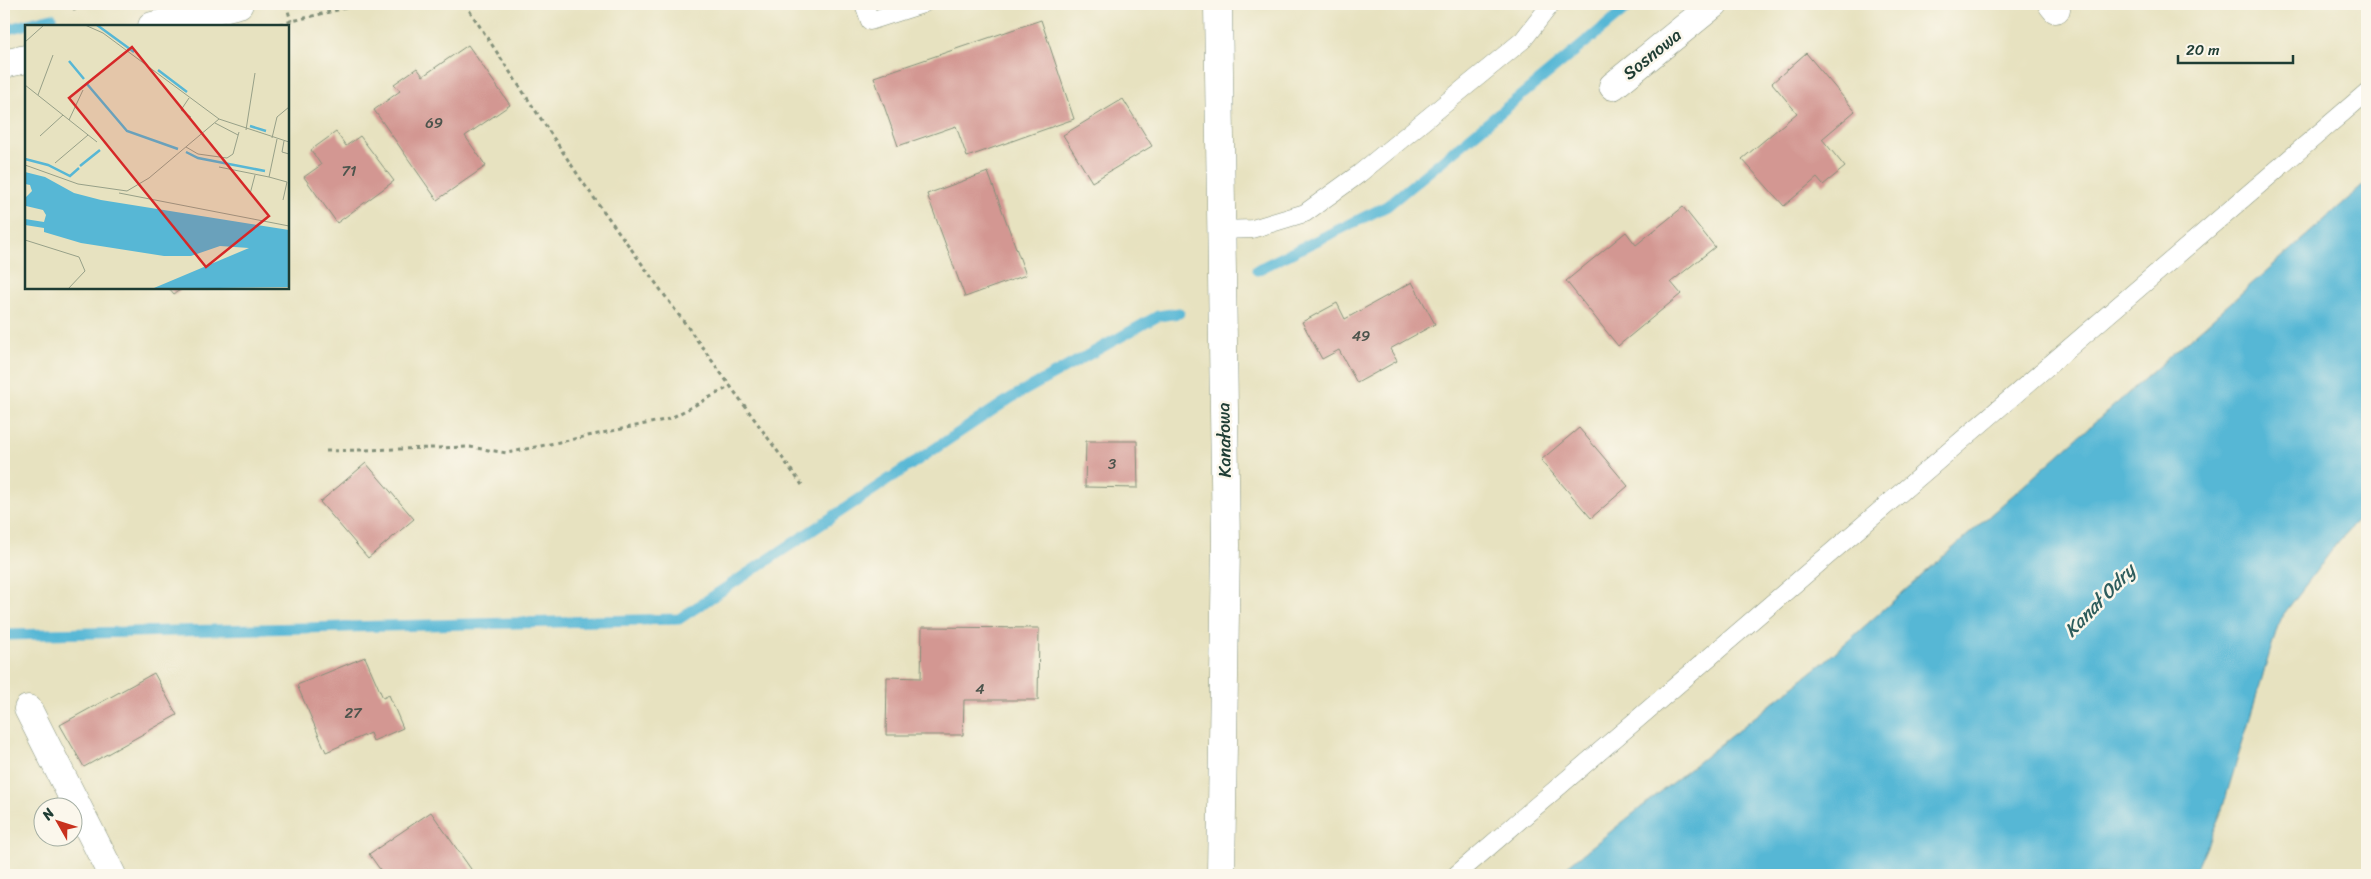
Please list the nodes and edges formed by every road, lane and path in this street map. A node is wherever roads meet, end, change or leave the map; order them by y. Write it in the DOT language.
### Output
graph roads {
  1 [pos="94,4"];
  2 [pos="239,4"];
  3 [pos="286,4"];
  4 [pos="362,4"];
  5 [pos="465,4"];
  6 [pos="864,4"];
  7 [pos="923,4"];
  8 [pos="1218,4"];
  9 [pos="1551,4"];
  10 [pos="1714,4"];
  11 [pos="73,9"];
  12 [pos="291,22"];
  13 [pos="156,25"];
  14 [pos="277,25"];
  15 [pos="25,58"];
  16 [pos="4,64"];
  17 [pos="1614,86"];
  18 [pos="2367,92"];
  19 [pos="1221,230"];
  20 [pos="731,386"];
  21 [pos="326,452"];
  22 [pos="802,485"];
  23 [pos="28,709"];
  24 [pos="112,875"];
  25 [pos="1221,875"];
  26 [pos="1456,875"];
  1 -- 11 [label="path"];
  2 -- 13 [label="street"];
  3 -- 12 [label="path"];
  4 -- 12 [label="path"];
  5 -- 20 [label="path"];
  6 -- 7 [label="lane"];
  8 -- 19 [label="street, Kanałowa"];
  9 -- 19 [label="lane"];
  10 -- 17 [label="street, Sosnowa"];
  12 -- 14 [label="path"];
  15 -- 16 [label="street"];
  18 -- 26 [label="lane"];
  19 -- 25 [label="street, Kanałowa"];
  20 -- 21 [label="path"];
  20 -- 22 [label="path"];
  23 -- 24 [label="street"];
}
